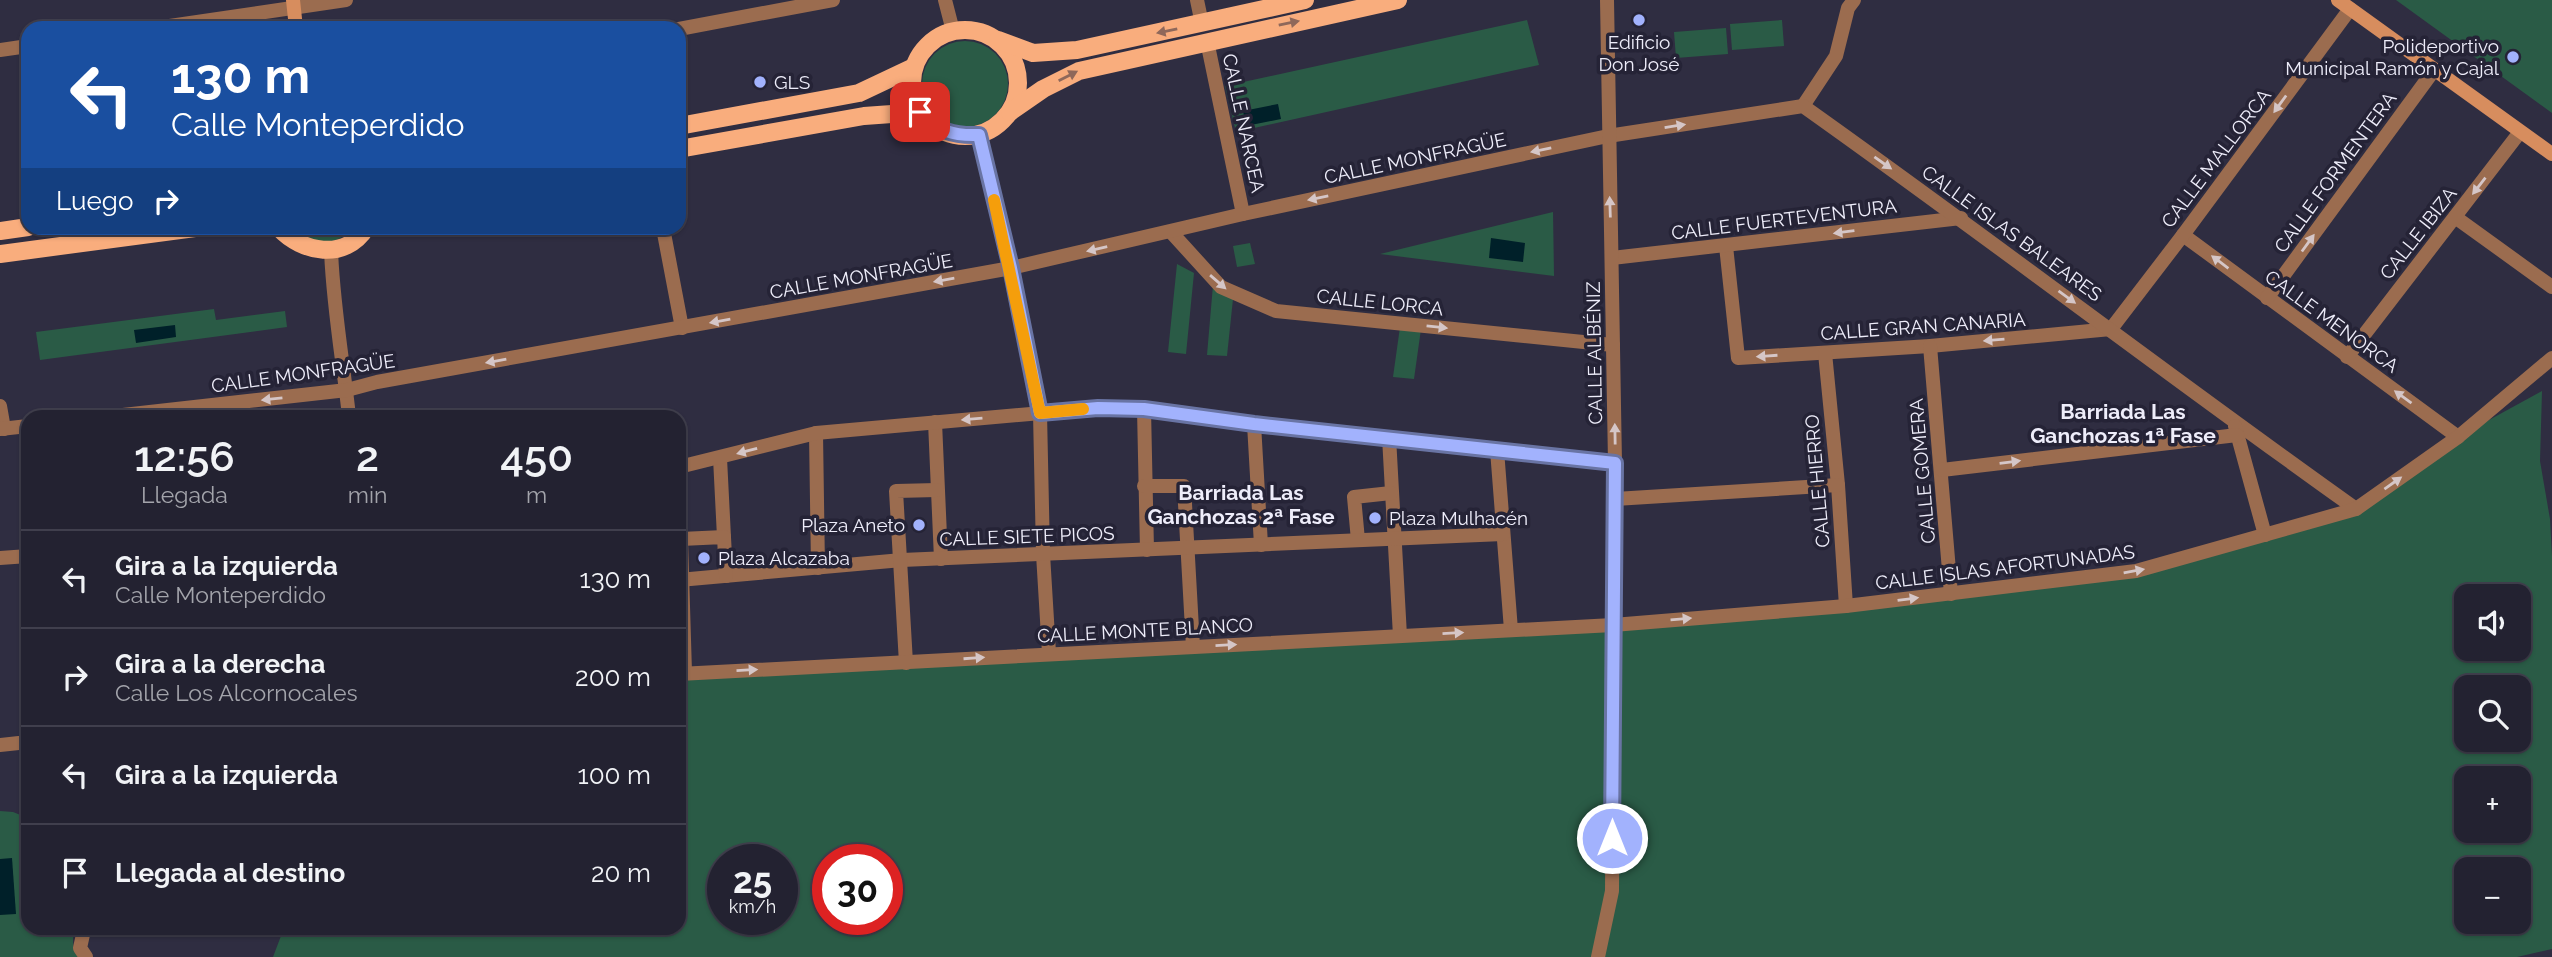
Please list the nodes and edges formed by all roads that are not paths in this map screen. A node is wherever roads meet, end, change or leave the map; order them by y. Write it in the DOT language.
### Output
graph roads {
  1 [pos="346,0"];
  2 [pos="833,0"];
  3 [pos="946,0"];
  4 [pos="1197,0"];
  5 [pos="1305,0"];
  6 [pos="1398,0"];
  7 [pos="1607,0"];
  8 [pos="1854,0"];
  9 [pos="2338,0"];
  10 [pos="293,4"];
  11 [pos="2350,9"];
  12 [pos="196,21"];
  13 [pos="686,28"];
  14 [pos="953,31"];
  15 [pos="1204,32"];
  16 [pos="995,38"];
  17 [pos="21,47"];
  18 [pos="0,50"];
  19 [pos="914,67"];
  20 [pos="2434,70"];
  21 [pos="1803,106"];
  22 [pos="1010,111"];
  23 [pos="920,112"];
  24 [pos="686,125"];
  25 [pos="2520,132"];
  26 [pos="979,135"];
  27 [pos="1608,136"];
  28 [pos="686,148"];
  29 [pos="2552,154"];
  30 [pos="1243,214"];
  31 [pos="2455,217"];
  32 [pos="1961,218"];
  33 [pos="21,228"];
  34 [pos="0,231"];
  35 [pos="1171,232"];
  36 [pos="142,235"];
  37 [pos="285,235"];
  38 [pos="358,235"];
  39 [pos="664,235"];
  40 [pos="2183,235"];
  41 [pos="1726,246"];
  42 [pos="331,250"];
  43 [pos="0,254"];
  44 [pos="1612,258"];
  45 [pos="1011,268"];
  46 [pos="2552,287"];
  47 [pos="2267,298"];
  48 [pos="682,328"];
  49 [pos="2111,329"];
  50 [pos="1613,345"];
  51 [pos="1930,346"];
  52 [pos="1825,353"];
  53 [pos="2347,357"];
  54 [pos="2552,358"];
  55 [pos="347,390"];
  56 [pos="0,406"];
  57 [pos="1144,409"];
  58 [pos="168,410"];
  59 [pos="349,410"];
  60 [pos="1040,413"];
  61 [pos="935,422"];
  62 [pos="1254,424"];
  63 [pos="21,427"];
  64 [pos="2235,428"];
  65 [pos="2,429"];
  66 [pos="816,433"];
  67 [pos="1389,437"];
  68 [pos="2458,437"];
  69 [pos="1497,450"];
  70 [pos="720,458"];
  71 [pos="1615,463"];
  72 [pos="686,465"];
  73 [pos="1942,470"];
  74 [pos="1838,485"];
  75 [pos="1144,486"];
  76 [pos="937,489"];
  77 [pos="1391,493"];
  78 [pos="1615,499"];
  79 [pos="2356,509"];
  80 [pos="1503,534"];
  81 [pos="2265,535"];
  82 [pos="724,537"];
  83 [pos="686,539"];
  84 [pos="1357,540"];
  85 [pos="1396,540"];
  86 [pos="1261,545"];
  87 [pos="1187,549"];
  88 [pos="1146,550"];
  89 [pos="1043,554"];
  90 [pos="21,556"];
  91 [pos="0,558"];
  92 [pos="941,559"];
  93 [pos="902,560"];
  94 [pos="818,568"];
  95 [pos="726,576"];
  96 [pos="686,580"];
  97 [pos="1951,594"];
  98 [pos="1846,606"];
  99 [pos="1613,625"];
  100 [pos="1511,630"];
  101 [pos="1400,636"];
  102 [pos="1193,647"];
  103 [pos="1049,653"];
  104 [pos="906,663"];
  105 [pos="686,673"];
  106 [pos="21,743"];
  107 [pos="0,745"];
  108 [pos="83,935"];
  109 [pos="86,957"];
  110 [pos="1598,957"];
  1 -- 10 [label="street"];
  2 -- 13 [label="street"];
  3 -- 14 [label="street"];
  4 -- 15 [label="street, CALLE NARCEA"];
  5 -- 15 [label="main road"];
  15 -- 6 [label="main road, one-way"];
  7 -- 27 [label="street, CALLE ALBÉNIZ"];
  8 -- 21 [label="street"];
  9 -- 11 [label="street"];
  10 -- 12 [label="street"];
  11 -- 20 [label="street"];
  11 -- 40 [label="street, CALLE MALLORCA, one-way"];
  14 -- 16 [label="main road"];
  14 -- 19 [label="main road"];
  15 -- 16 [label="main road, one-way"];
  22 -- 15 [label="main road, one-way"];
  15 -- 30 [label="street, CALLE NARCEA"];
  16 -- 22 [label="main road"];
  17 -- 18 [label="street"];
  19 -- 23 [label="main road"];
  19 -- 24 [label="main road"];
  20 -- 25 [label="street"];
  47 -- 20 [label="street, CALLE FORMENTERA, one-way"];
  27 -- 21 [label="street, one-way"];
  21 -- 32 [label="street, CALLE ISLAS BALEARES, one-way"];
  22 -- 26 [label="main road"];
  23 -- 26 [label="main road"];
  23 -- 28 [label="main road"];
  25 -- 29 [label="street"];
  25 -- 31 [label="street, CALLE IBIZA, one-way"];
  26 -- 45 [label="street"];
  27 -- 30 [label="street, CALLE MONFRAGÜE, one-way"];
  44 -- 27 [label="street, CALLE ALBÉNIZ, one-way"];
  30 -- 35 [label="street, CALLE MONFRAGÜE"];
  31 -- 46 [label="street"];
  31 -- 53 [label="street, CALLE IBIZA"];
  32 -- 41 [label="street, CALLE FUERTEVENTURA, one-way"];
  32 -- 49 [label="street, CALLE ISLAS BALEARES, one-way"];
  33 -- 34 [label="main road"];
  35 -- 45 [label="street, CALLE MONFRAGÜE, one-way"];
  35 -- 50 [label="street, CALLE LORCA, one-way"];
  36 -- 43 [label="main road"];
  37 -- 42 [label="main road"];
  38 -- 42 [label="main road"];
  39 -- 48 [label="street"];
  47 -- 40 [label="street, CALLE MENORCA, one-way"];
  40 -- 49 [label="street, CALLE MALLORCA"];
  41 -- 44 [label="street, CALLE FUERTEVENTURA"];
  52 -- 41 [label="street, CALLE GRAN CANARIA, one-way"];
  42 -- 55 [label="street"];
  44 -- 50 [label="street, CALLE ALBÉNIZ"];
  45 -- 48 [label="street, CALLE MONFRAGÜE, one-way"];
  45 -- 60 [label="street"];
  47 -- 53 [label="street, CALLE MENORCA"];
  48 -- 55 [label="street, CALLE MONFRAGÜE, one-way"];
  49 -- 51 [label="street, CALLE GRAN CANARIA, one-way"];
  49 -- 64 [label="street, CALLE ISLAS BALEARES"];
  71 -- 50 [label="street, CALLE ALBÉNIZ, one-way"];
  51 -- 52 [label="street, CALLE GRAN CANARIA"];
  51 -- 73 [label="street, CALLE GOMERA"];
  52 -- 74 [label="street, CALLE HIERRO"];
  68 -- 53 [label="street, CALLE MENORCA, one-way"];
  54 -- 68 [label="street, CALLE ISLAS AFORTUNADAS"];
  55 -- 58 [label="street, CALLE MONFRAGÜE, one-way"];
  55 -- 59 [label="street"];
  56 -- 65 [label="street"];
  57 -- 60 [label="street"];
  57 -- 62 [label="street"];
  57 -- 75 [label="street"];
  60 -- 61 [label="street, one-way"];
  60 -- 89 [label="street"];
  61 -- 66 [label="street"];
  61 -- 76 [label="street"];
  62 -- 67 [label="street"];
  62 -- 86 [label="street"];
  63 -- 65 [label="street"];
  73 -- 64 [label="street, one-way"];
  64 -- 79 [label="street, CALLE ISLAS BALEARES"];
  64 -- 81 [label="street"];
  66 -- 70 [label="street, one-way"];
  66 -- 94 [label="street"];
  67 -- 69 [label="street"];
  67 -- 77 [label="street"];
  79 -- 68 [label="street, CALLE ISLAS AFORTUNADAS, one-way"];
  69 -- 71 [label="street"];
  69 -- 80 [label="street"];
  70 -- 72 [label="street"];
  70 -- 82 [label="street"];
  71 -- 78 [label="street, CALLE ALBÉNIZ"];
  73 -- 97 [label="street, CALLE GOMERA"];
  74 -- 78 [label="street"];
  74 -- 98 [label="street, CALLE HIERRO"];
  75 -- 87 [label="street"];
  75 -- 88 [label="street"];
  76 -- 92 [label="street"];
  76 -- 93 [label="street"];
  77 -- 84 [label="street"];
  77 -- 85 [label="street"];
  78 -- 99 [label="street, CALLE ALBÉNIZ"];
  79 -- 81 [label="street, CALLE ISLAS AFORTUNADAS"];
  80 -- 85 [label="street, CALLE SIETE PICOS"];
  80 -- 100 [label="street"];
  97 -- 81 [label="street, CALLE ISLAS AFORTUNADAS, one-way"];
  82 -- 83 [label="street"];
  82 -- 95 [label="street"];
  84 -- 85 [label="street, CALLE SIETE PICOS"];
  84 -- 86 [label="street, CALLE SIETE PICOS"];
  85 -- 101 [label="street"];
  86 -- 87 [label="street, CALLE SIETE PICOS"];
  87 -- 88 [label="street, CALLE SIETE PICOS"];
  87 -- 102 [label="street"];
  88 -- 89 [label="street, CALLE SIETE PICOS"];
  89 -- 92 [label="street, CALLE SIETE PICOS"];
  89 -- 103 [label="street"];
  90 -- 91 [label="street"];
  92 -- 93 [label="street, CALLE SIETE PICOS"];
  93 -- 94 [label="street, CALLE SIETE PICOS"];
  93 -- 104 [label="street"];
  94 -- 95 [label="street, CALLE SIETE PICOS"];
  95 -- 96 [label="street, CALLE SIETE PICOS"];
  98 -- 97 [label="street, CALLE ISLAS AFORTUNADAS, one-way"];
  99 -- 98 [label="street, CALLE ISLAS AFORTUNADAS, one-way"];
  99 -- 100 [label="street, CALLE MONTE BLANCO"];
  99 -- 110 [label="street, CALLE ALBÉNIZ"];
  101 -- 100 [label="street, CALLE MONTE BLANCO, one-way"];
  102 -- 101 [label="street, CALLE MONTE BLANCO, one-way"];
  102 -- 103 [label="street, CALLE MONTE BLANCO"];
  104 -- 103 [label="street, CALLE MONTE BLANCO, one-way"];
  105 -- 104 [label="street, CALLE MONTE BLANCO, one-way"];
  106 -- 107 [label="street"];
  108 -- 109 [label="street"];
}
